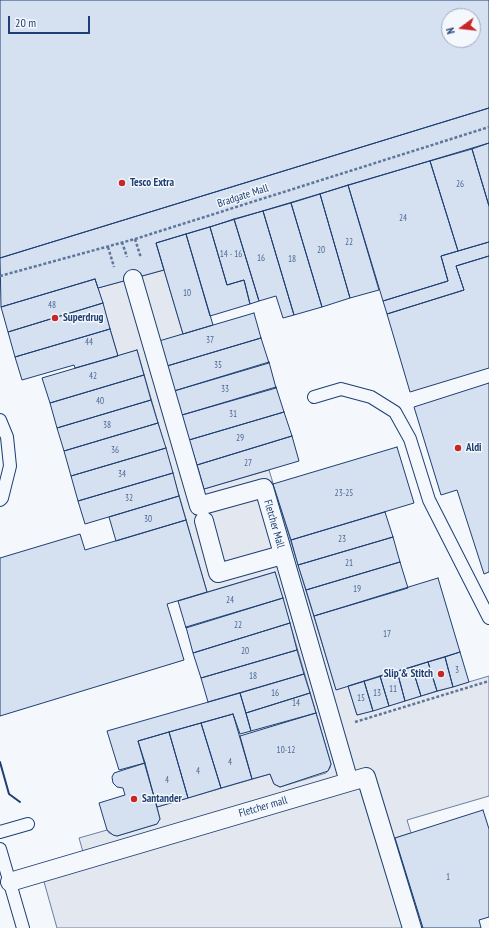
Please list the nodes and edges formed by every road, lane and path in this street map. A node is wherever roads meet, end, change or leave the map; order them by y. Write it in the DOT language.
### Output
graph roads {
  1 [pos="489,127"];
  2 [pos="0,276"];
  3 [pos="133,279"];
  4 [pos="314,397"];
  5 [pos="0,420"];
  6 [pos="0,500"];
  7 [pos="204,521"];
  8 [pos="282,555"];
  9 [pos="489,618"];
  10 [pos="489,681"];
  11 [pos="334,728"];
  12 [pos="349,782"];
  13 [pos="28,824"];
  14 [pos="0,832"];
  15 [pos="0,850"];
  16 [pos="10,882"];
  17 [pos="23,928"];
  18 [pos="412,928"];
  1 -- 2 [label="path, Bradgate Mall"];
  3 -- 8 [label="street, Fletcher Mall"];
  4 -- 9 [label="lane"];
  5 -- 6 [label="lane"];
  7 -- 8 [label="street"];
  8 -- 11 [label="street, Fletcher Mall"];
  10 -- 11 [label="path"];
  11 -- 12 [label="street, Fletcher Mall"];
  12 -- 16 [label="street, Fletcher mall"];
  12 -- 18 [label="street, Fletcher mall"];
  13 -- 14 [label="lane"];
  15 -- 16 [label="lane"];
  16 -- 17 [label="lane"];
}
